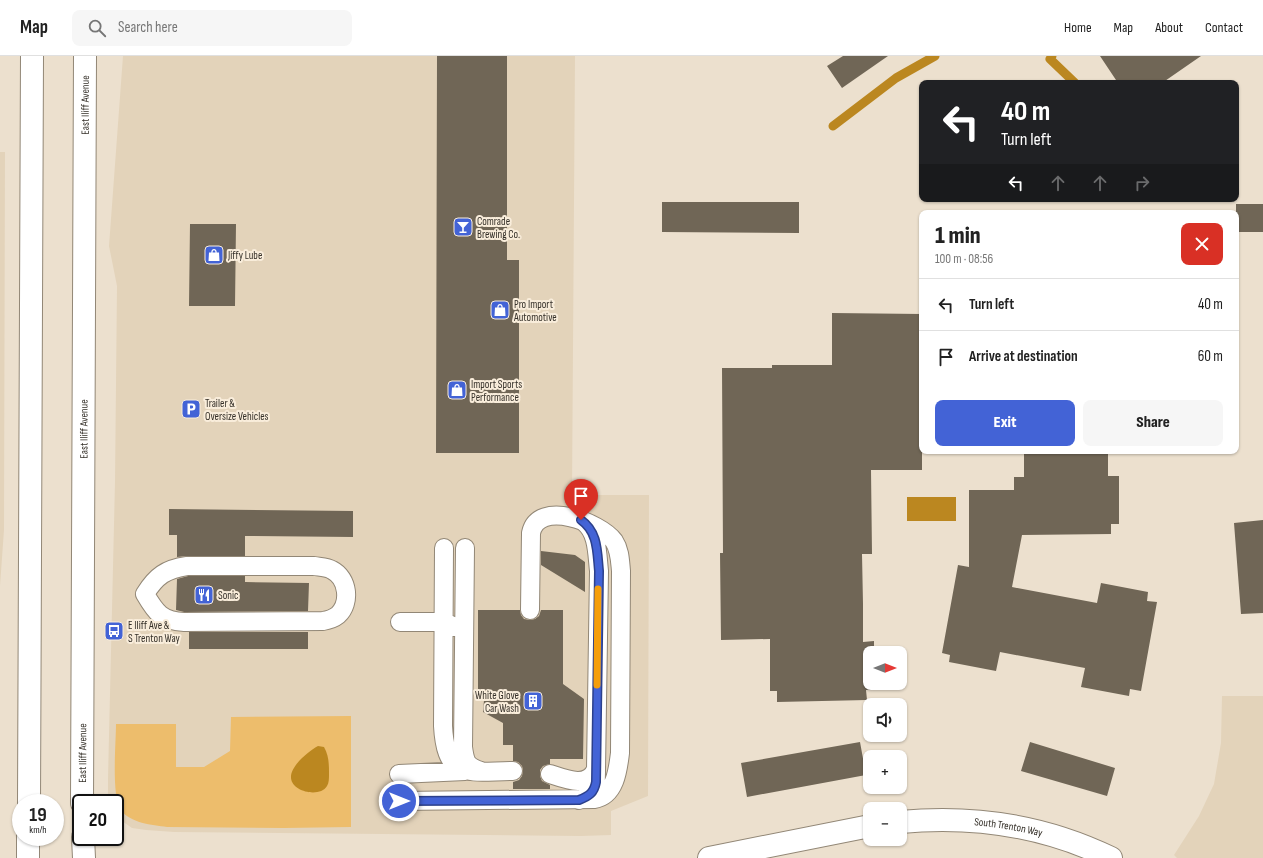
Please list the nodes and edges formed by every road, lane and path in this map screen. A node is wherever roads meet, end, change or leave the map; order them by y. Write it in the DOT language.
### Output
graph roads {
  1 [pos="32,56"];
  2 [pos="86,56"];
  3 [pos="581,520"];
  4 [pos="444,548"];
  5 [pos="465,548"];
  6 [pos="314,566"];
  7 [pos="530,610"];
  8 [pos="400,622"];
  9 [pos="444,622"];
  10 [pos="464,647"];
  11 [pos="596,769"];
  12 [pos="474,771"];
  13 [pos="513,771"];
  14 [pos="399,774"];
  15 [pos="550,774"];
  16 [pos="29,794"];
  17 [pos="82,794"];
  18 [pos="579,800"];
  19 [pos="399,801"];
  20 [pos="907,822"];
  21 [pos="863,827"];
  22 [pos="28,846"];
  23 [pos="83,846"];
  24 [pos="28,858"];
  25 [pos="84,858"];
  26 [pos="709,858"];
  27 [pos="1111,858"];
  1 -- 16 [label="main road"];
  2 -- 17 [label="main road, East Iliff Avenue"];
  3 -- 7 [label="lane"];
  3 -- 11 [label="lane"];
  3 -- 18 [label="lane"];
  4 -- 9 [label="lane"];
  5 -- 10 [label="lane"];
  6 -- 6 [label="lane"];
  8 -- 9 [label="lane"];
  9 -- 10 [label="lane"];
  9 -- 12 [label="lane"];
  10 -- 12 [label="lane"];
  11 -- 15 [label="lane"];
  11 -- 18 [label="lane"];
  12 -- 13 [label="lane"];
  12 -- 14 [label="lane"];
  18 -- 19 [label="lane"];
  20 -- 27 [label="main road, South Trenton Way"];
  21 -- 26 [label="main road"];
  22 -- 24 [label="main road"];
  23 -- 25 [label="main road"];
}
